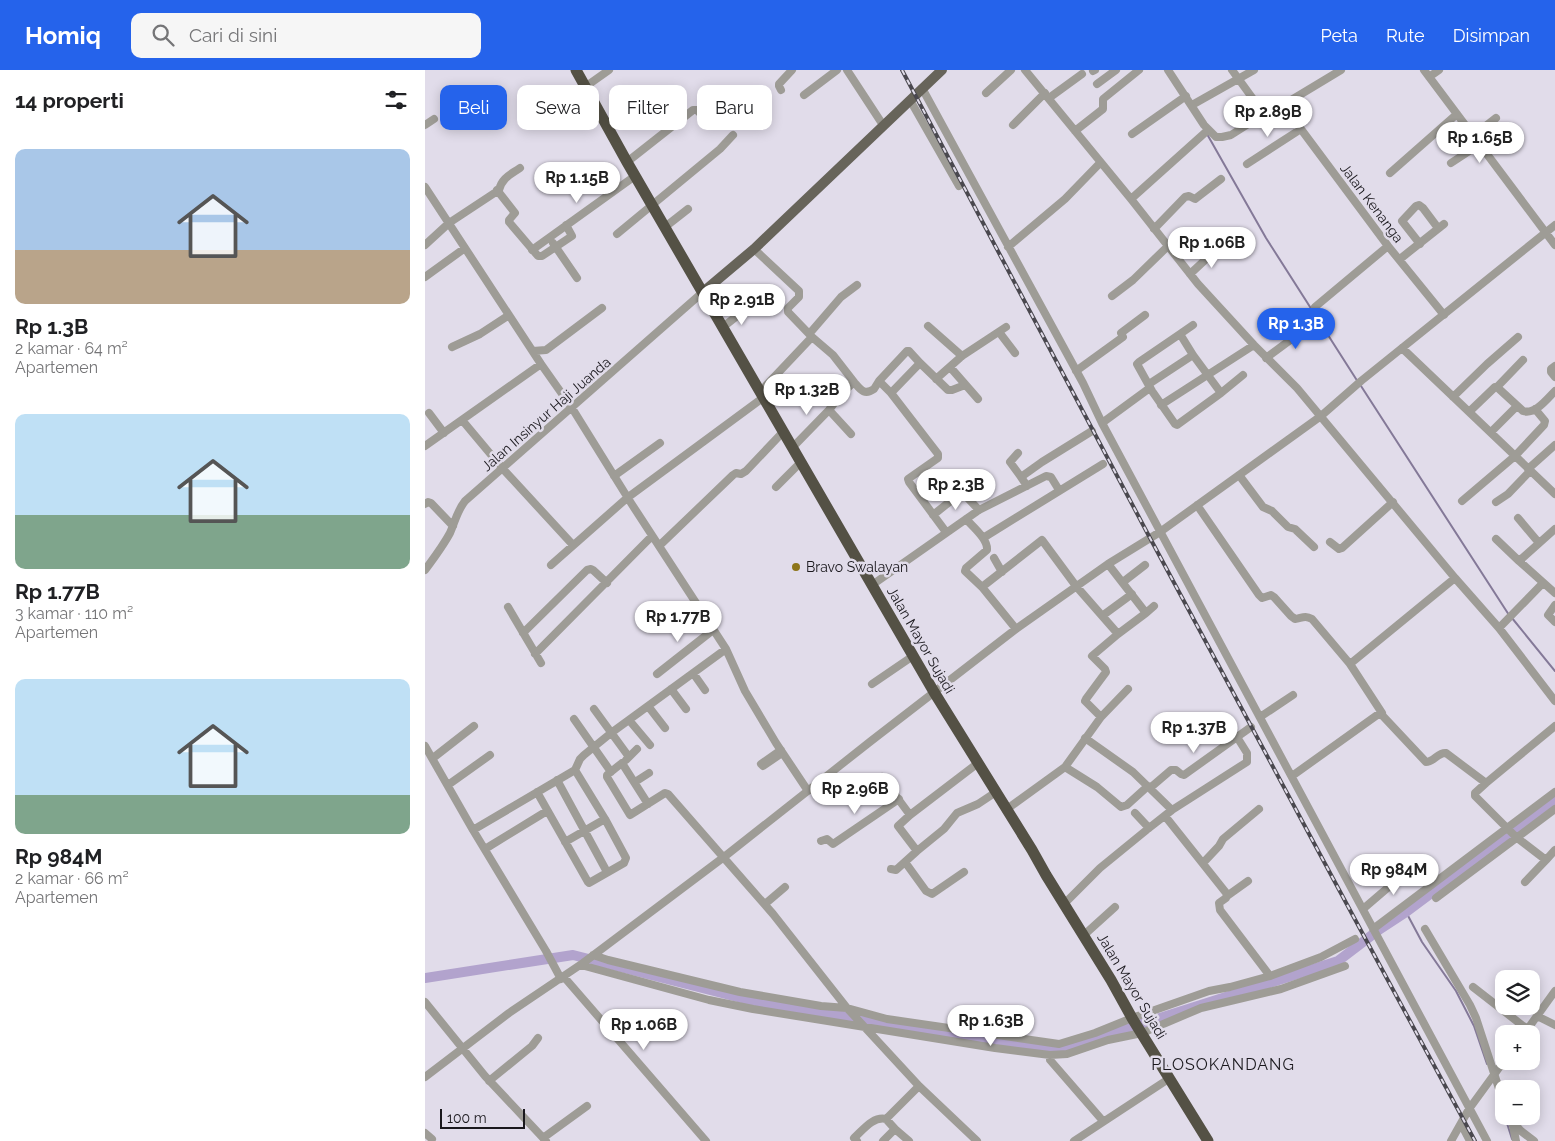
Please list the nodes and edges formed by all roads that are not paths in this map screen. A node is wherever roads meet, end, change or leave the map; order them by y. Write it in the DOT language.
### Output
graph roads {
  1 [pos="576,70"];
  2 [pos="609,70"];
  3 [pos="793,70"];
  4 [pos="837,70"];
  5 [pos="847,70"];
  6 [pos="942,70"];
  7 [pos="1011,70"];
  8 [pos="1026,70"];
  9 [pos="1116,70"];
  10 [pos="1139,70"];
  11 [pos="1168,70"];
  12 [pos="1232,70"];
  13 [pos="1253,70"];
  14 [pos="1341,70"];
  15 [pos="1439,70"];
  16 [pos="1426,73"];
  17 [pos="1082,74"];
  18 [pos="1239,79"];
  19 [pos="1097,84"];
  20 [pos="584,85"];
  21 [pos="588,85"];
  22 [pos="922,88"];
  23 [pos="781,90"];
  24 [pos="986,93"];
  25 [pos="805,95"];
  26 [pos="1047,96"];
  27 [pos="1186,96"];
  28 [pos="910,100"];
  29 [pos="1192,104"];
  30 [pos="1283,105"];
  31 [pos="697,110"];
  32 [pos="599,112"];
  33 [pos="1264,114"];
  34 [pos="1457,114"];
  35 [pos="1496,118"];
  36 [pos="434,119"];
  37 [pos="425,125"];
  38 [pos="883,125"];
  39 [pos="1013,125"];
  40 [pos="1301,129"];
  41 [pos="1075,131"];
  42 [pos="1206,131"];
  43 [pos="1132,134"];
  44 [pos="733,135"];
  45 [pos="1473,136"];
  46 [pos="1480,144"];
  47 [pos="627,162"];
  48 [pos="1100,163"];
  49 [pos="1451,163"];
  50 [pos="1247,164"];
  51 [pos="520,168"];
  52 [pos="1390,173"];
  53 [pos="635,176"];
  54 [pos="1221,179"];
  55 [pos="959,186"];
  56 [pos="425,187"];
  57 [pos="497,190"];
  58 [pos="1131,199"];
  59 [pos="652,204"];
  60 [pos="688,209"];
  61 [pos="449,223"];
  62 [pos="1555,224"];
  63 [pos="566,225"];
  64 [pos="665,228"];
  65 [pos="1154,229"];
  66 [pos="1545,232"];
  67 [pos="617,234"];
  68 [pos="549,238"];
  69 [pos="1420,244"];
  70 [pos="425,245"];
  71 [pos="1555,245"];
  72 [pos="1168,246"];
  73 [pos="1388,246"];
  74 [pos="1008,247"];
  75 [pos="465,248"];
  76 [pos="555,248"];
  77 [pos="1218,248"];
  78 [pos="753,249"];
  79 [pos="532,250"];
  80 [pos="1400,259"];
  81 [pos="1190,274"];
  82 [pos="425,277"];
  83 [pos="577,278"];
  84 [pos="857,285"];
  85 [pos="703,292"];
  86 [pos="1112,296"];
  87 [pos="1315,307"];
  88 [pos="602,308"];
  89 [pos="747,308"];
  90 [pos="509,315"];
  91 [pos="1145,315"];
  92 [pos="1444,315"];
  93 [pos="1312,324"];
  94 [pos="1193,325"];
  95 [pos="928,326"];
  96 [pos="723,327"];
  97 [pos="1007,327"];
  98 [pos="999,332"];
  99 [pos="1180,334"];
  100 [pos="811,335"];
  101 [pos="1518,338"];
  102 [pos="1254,345"];
  103 [pos="452,347"];
  104 [pos="1402,348"];
  105 [pos="533,351"];
  106 [pos="1015,352"];
  107 [pos="1193,354"];
  108 [pos="962,356"];
  109 [pos="1266,358"];
  110 [pos="1523,360"];
  111 [pos="920,362"];
  112 [pos="541,364"];
  113 [pos="1555,366"];
  114 [pos="950,367"];
  115 [pos="1076,370"];
  116 [pos="1209,375"];
  117 [pos="1243,375"];
  118 [pos="1555,377"];
  119 [pos="936,379"];
  120 [pos="879,381"];
  121 [pos="854,382"];
  122 [pos="965,385"];
  123 [pos="1148,387"];
  124 [pos="1497,387"];
  125 [pos="1555,391"];
  126 [pos="1221,392"];
  127 [pos="891,393"];
  128 [pos="762,395"];
  129 [pos="1453,397"];
  130 [pos="978,399"];
  131 [pos="1161,405"];
  132 [pos="1517,406"];
  133 [pos="572,408"];
  134 [pos="1535,409"];
  135 [pos="829,410"];
  136 [pos="1469,412"];
  137 [pos="429,413"];
  138 [pos="1321,416"];
  139 [pos="462,420"];
  140 [pos="1102,424"];
  141 [pos="1092,431"];
  142 [pos="783,432"];
  143 [pos="1491,432"];
  144 [pos="444,433"];
  145 [pos="851,434"];
  146 [pos="660,443"];
  147 [pos="1555,444"];
  148 [pos="425,446"];
  149 [pos="792,448"];
  150 [pos="1018,453"];
  151 [pos="1515,456"];
  152 [pos="801,463"];
  153 [pos="1103,464"];
  154 [pos="503,469"];
  155 [pos="1529,470"];
  156 [pos="1239,475"];
  157 [pos="614,476"];
  158 [pos="1021,477"];
  159 [pos="1027,486"];
  160 [pos="776,487"];
  161 [pos="1553,489"];
  162 [pos="1059,490"];
  163 [pos="627,498"];
  164 [pos="1462,501"];
  165 [pos="1393,502"];
  166 [pos="1496,502"];
  167 [pos="425,504"];
  168 [pos="1197,505"];
  169 [pos="979,510"];
  170 [pos="933,515"];
  171 [pos="1518,518"];
  172 [pos="966,519"];
  173 [pos="453,526"];
  174 [pos="1555,529"];
  175 [pos="946,532"];
  176 [pos="1160,532"];
  177 [pos="652,536"];
  178 [pos="983,538"];
  179 [pos="1496,539"];
  180 [pos="1330,542"];
  181 [pos="1539,543"];
  182 [pos="573,545"];
  183 [pos="659,546"];
  184 [pos="1314,547"];
  185 [pos="994,558"];
  186 [pos="1519,561"];
  187 [pos="1108,564"];
  188 [pos="551,565"];
  189 [pos="1145,565"];
  190 [pos="425,570"];
  191 [pos="1002,572"];
  192 [pos="1455,578"];
  193 [pos="607,582"];
  194 [pos="1123,582"];
  195 [pos="1543,582"];
  196 [pos="872,585"];
  197 [pos="1076,586"];
  198 [pos="982,587"];
  199 [pos="1555,592"];
  200 [pos="1132,594"];
  201 [pos="1555,605"];
  202 [pos="1154,606"];
  203 [pos="509,608"];
  204 [pos="1145,613"];
  205 [pos="1102,616"];
  206 [pos="1555,622"];
  207 [pos="1499,628"];
  208 [pos="1016,629"];
  209 [pos="713,630"];
  210 [pos="523,633"];
  211 [pos="1118,634"];
  212 [pos="726,649"];
  213 [pos="535,654"];
  214 [pos="913,656"];
  215 [pos="541,663"];
  216 [pos="1350,664"];
  217 [pos="693,673"];
  218 [pos="657,674"];
  219 [pos="872,684"];
  220 [pos="1128,689"];
  221 [pos="671,690"];
  222 [pos="705,690"];
  223 [pos="934,692"];
  224 [pos="1293,695"];
  225 [pos="1555,701"];
  226 [pos="649,706"];
  227 [pos="594,709"];
  228 [pos="686,710"];
  229 [pos="1382,713"];
  230 [pos="1101,717"];
  231 [pos="1260,718"];
  232 [pos="574,719"];
  233 [pos="629,720"];
  234 [pos="474,726"];
  235 [pos="1555,726"];
  236 [pos="1251,727"];
  237 [pos="665,728"];
  238 [pos="611,733"];
  239 [pos="1237,737"];
  240 [pos="1085,738"];
  241 [pos="651,745"];
  242 [pos="425,746"];
  243 [pos="595,748"];
  244 [pos="637,749"];
  245 [pos="490,755"];
  246 [pos="433,758"];
  247 [pos="625,760"];
  248 [pos="978,763"];
  249 [pos="1065,767"];
  250 [pos="575,770"];
  251 [pos="611,772"];
  252 [pos="649,773"];
  253 [pos="1292,776"];
  254 [pos="882,777"];
  255 [pos="825,778"];
  256 [pos="557,780"];
  257 [pos="635,782"];
  258 [pos="1486,783"];
  259 [pos="448,785"];
  260 [pos="1149,787"];
  261 [pos="537,792"];
  262 [pos="808,792"];
  263 [pos="996,792"];
  264 [pos="1555,792"];
  265 [pos="899,799"];
  266 [pos="842,800"];
  267 [pos="648,804"];
  268 [pos="1007,809"];
  269 [pos="1259,809"];
  270 [pos="1555,809"];
  271 [pos="1172,810"];
  272 [pos="547,811"];
  273 [pos="1135,813"];
  274 [pos="910,814"];
  275 [pos="1165,816"];
  276 [pos="605,819"];
  277 [pos="1149,828"];
  278 [pos="1509,829"];
  279 [pos="473,830"];
  280 [pos="584,830"];
  281 [pos="1517,837"];
  282 [pos="821,841"];
  283 [pos="565,842"];
  284 [pos="485,849"];
  285 [pos="1555,850"];
  286 [pos="917,851"];
  287 [pos="724,857"];
  288 [pos="1546,860"];
  289 [pos="905,862"];
  290 [pos="1203,863"];
  291 [pos="1412,867"];
  292 [pos="891,868"];
  293 [pos="607,872"];
  294 [pos="964,872"];
  295 [pos="1248,881"];
  296 [pos="1525,882"];
  297 [pos="785,887"];
  298 [pos="1227,896"];
  299 [pos="1436,898"];
  300 [pos="765,904"];
  301 [pos="1065,904"];
  302 [pos="1115,906"];
  303 [pos="1363,909"];
  304 [pos="1425,929"];
  305 [pos="1374,930"];
  306 [pos="1084,935"];
  307 [pos="1355,939"];
  308 [pos="593,956"];
  309 [pos="582,964"];
  310 [pos="1345,966"];
  311 [pos="1269,976"];
  312 [pos="563,978"];
  313 [pos="1473,988"];
  314 [pos="1555,990"];
  315 [pos="1481,994"];
  316 [pos="425,1002"];
  317 [pos="1470,1005"];
  318 [pos="848,1009"];
  319 [pos="1537,1016"];
  320 [pos="1133,1019"];
  321 [pos="862,1025"];
  322 [pos="1519,1025"];
  323 [pos="1530,1025"];
  324 [pos="1555,1025"];
  325 [pos="1141,1032"];
  326 [pos="538,1038"];
  327 [pos="462,1048"];
  328 [pos="1049,1055"];
  329 [pos="1498,1070"];
  330 [pos="425,1077"];
  331 [pos="1493,1077"];
  332 [pos="1170,1078"];
  333 [pos="489,1081"];
  334 [pos="1495,1082"];
  335 [pos="919,1086"];
  336 [pos="587,1106"];
  337 [pos="1469,1109"];
  338 [pos="886,1119"];
  339 [pos="1103,1121"];
  340 [pos="1461,1124"];
  341 [pos="1512,1125"];
  342 [pos="1516,1125"];
  343 [pos="895,1129"];
  344 [pos="425,1133"];
  345 [pos="431,1139"];
  346 [pos="544,1140"];
  347 [pos="854,1140"];
  348 [pos="706,1141"];
  349 [pos="883,1141"];
  350 [pos="909,1141"];
  351 [pos="977,1141"];
  352 [pos="1074,1141"];
  353 [pos="1208,1141"];
  354 [pos="1451,1141"];
  355 [pos="1470,1141"];
  356 [pos="1487,1141"];
  357 [pos="1516,1141"];
  358 [pos="1534,1141"];
  1 -- 20 [label="highway, Jalan Mayor Sujadi"];
  2 -- 21 [label="street"];
  3 -- 23 [label="street"];
  4 -- 25 [label="street"];
  5 -- 38 [label="street"];
  6 -- 22 [label="main road"];
  7 -- 24 [label="street"];
  8 -- 26 [label="street"];
  9 -- 19 [label="street"];
  10 -- 41 [label="street"];
  11 -- 27 [label="street"];
  12 -- 18 [label="street"];
  13 -- 18 [label="street"];
  14 -- 30 [label="street"];
  15 -- 16 [label="street"];
  16 -- 34 [label="street"];
  17 -- 26 [label="street"];
  18 -- 29 [label="street"];
  18 -- 33 [label="street"];
  22 -- 28 [label="main road"];
  22 -- 74 [label="street"];
  26 -- 39 [label="street"];
  26 -- 41 [label="street"];
  27 -- 29 [label="street"];
  27 -- 43 [label="street"];
  28 -- 38 [label="main road"];
  28 -- 55 [label="street"];
  29 -- 42 [label="street"];
  30 -- 33 [label="street"];
  30 -- 40 [label="street, Jalan Kenanga"];
  31 -- 47 [label="street"];
  32 -- 47 [label="highway, Jalan Mayor Sujadi"];
  33 -- 42 [label="street"];
  34 -- 45 [label="street"];
  34 -- 52 [label="street"];
  35 -- 45 [label="street"];
  36 -- 37 [label="street"];
  38 -- 78 [label="main road"];
  40 -- 50 [label="street"];
  40 -- 73 [label="street, Jalan Kenanga"];
  41 -- 48 [label="street"];
  42 -- 58 [label="street"];
  44 -- 59 [label="street"];
  45 -- 46 [label="street"];
  46 -- 49 [label="street"];
  46 -- 66 [label="street"];
  47 -- 53 [label="highway, Jalan Mayor Sujadi"];
  48 -- 58 [label="street"];
  48 -- 74 [label="street"];
  51 -- 57 [label="street"];
  53 -- 59 [label="highway, Jalan Mayor Sujadi"];
  53 -- 63 [label="street"];
  54 -- 65 [label="street"];
  56 -- 61 [label="street"];
  57 -- 61 [label="street"];
  57 -- 79 [label="street"];
  58 -- 65 [label="street"];
  59 -- 64 [label="highway, Jalan Mayor Sujadi"];
  59 -- 67 [label="street"];
  60 -- 64 [label="street"];
  61 -- 70 [label="street"];
  61 -- 75 [label="street"];
  62 -- 66 [label="street"];
  63 -- 68 [label="street"];
  63 -- 76 [label="street"];
  64 -- 85 [label="highway, Jalan Mayor Sujadi"];
  65 -- 72 [label="street"];
  66 -- 71 [label="street"];
  66 -- 92 [label="street"];
  68 -- 76 [label="street"];
  68 -- 79 [label="street"];
  69 -- 69 [label="street"];
  69 -- 80 [label="street"];
  72 -- 81 [label="street"];
  72 -- 86 [label="street"];
  73 -- 80 [label="street, Jalan Kenanga"];
  73 -- 87 [label="street"];
  74 -- 115 [label="street"];
  75 -- 82 [label="street"];
  75 -- 90 [label="street"];
  76 -- 79 [label="street"];
  76 -- 83 [label="street"];
  77 -- 81 [label="street"];
  78 -- 85 [label="main road"];
  78 -- 100 [label="street"];
  80 -- 92 [label="street, Jalan Kenanga"];
  81 -- 102 [label="street"];
  84 -- 100 [label="street"];
  85 -- 96 [label="highway, Jalan Mayor Sujadi"];
  85 -- 133 [label="street, Jalan Insinyur Haji Juanda"];
  88 -- 105 [label="street"];
  89 -- 96 [label="street"];
  90 -- 103 [label="street"];
  90 -- 105 [label="street"];
  91 -- 115 [label="street"];
  92 -- 104 [label="street"];
  93 -- 109 [label="street"];
  94 -- 99 [label="street"];
  95 -- 108 [label="street"];
  96 -- 128 [label="highway, Jalan Mayor Sujadi"];
  97 -- 98 [label="street"];
  98 -- 106 [label="street"];
  98 -- 108 [label="street"];
  99 -- 107 [label="street"];
  99 -- 123 [label="street"];
  100 -- 121 [label="street"];
  100 -- 128 [label="street"];
  101 -- 129 [label="street"];
  102 -- 109 [label="street"];
  102 -- 116 [label="street"];
  104 -- 129 [label="street"];
  104 -- 138 [label="street"];
  105 -- 112 [label="street"];
  107 -- 116 [label="street"];
  107 -- 123 [label="street"];
  108 -- 114 [label="street"];
  109 -- 138 [label="street"];
  110 -- 124 [label="street"];
  111 -- 119 [label="street"];
  111 -- 120 [label="street"];
  111 -- 127 [label="street"];
  112 -- 133 [label="street"];
  112 -- 139 [label="street"];
  113 -- 118 [label="street"];
  114 -- 119 [label="street"];
  114 -- 122 [label="street"];
  115 -- 140 [label="street"];
  116 -- 126 [label="street"];
  116 -- 131 [label="street"];
  117 -- 126 [label="street"];
  119 -- 122 [label="street"];
  120 -- 121 [label="street"];
  120 -- 127 [label="street"];
  121 -- 135 [label="street"];
  122 -- 130 [label="street"];
  123 -- 131 [label="street"];
  123 -- 140 [label="street"];
  124 -- 132 [label="street"];
  124 -- 136 [label="street"];
  125 -- 134 [label="street"];
  126 -- 131 [label="street"];
  127 -- 170 [label="street"];
  128 -- 142 [label="highway, Jalan Mayor Sujadi"];
  128 -- 163 [label="street"];
  129 -- 136 [label="street"];
  132 -- 134 [label="street"];
  132 -- 143 [label="street"];
  133 -- 154 [label="street, Jalan Insinyur Haji Juanda"];
  133 -- 157 [label="street"];
  134 -- 151 [label="street"];
  135 -- 145 [label="street"];
  135 -- 149 [label="street"];
  136 -- 143 [label="street"];
  137 -- 144 [label="street"];
  138 -- 156 [label="street"];
  138 -- 165 [label="street"];
  139 -- 144 [label="street"];
  139 -- 154 [label="street"];
  140 -- 176 [label="street"];
  141 -- 158 [label="street"];
  142 -- 149 [label="highway, Jalan Mayor Sujadi"];
  142 -- 183 [label="street"];
  143 -- 151 [label="street"];
  144 -- 148 [label="street"];
  146 -- 157 [label="street"];
  147 -- 155 [label="street"];
  149 -- 152 [label="highway, Jalan Mayor Sujadi"];
  150 -- 158 [label="street"];
  151 -- 155 [label="street"];
  151 -- 164 [label="street"];
  152 -- 160 [label="street"];
  152 -- 196 [label="highway, Jalan Mayor Sujadi"];
  153 -- 162 [label="street"];
  154 -- 173 [label="street, Jalan Insinyur Haji Juanda"];
  154 -- 182 [label="street"];
  155 -- 161 [label="street"];
  155 -- 166 [label="street"];
  156 -- 168 [label="street"];
  156 -- 184 [label="street"];
  157 -- 163 [label="street"];
  158 -- 159 [label="street"];
  159 -- 162 [label="street"];
  159 -- 169 [label="street"];
  162 -- 178 [label="street"];
  163 -- 177 [label="street"];
  163 -- 182 [label="street"];
  165 -- 180 [label="street"];
  165 -- 192 [label="street"];
  167 -- 173 [label="street"];
  168 -- 176 [label="street"];
  168 -- 216 [label="street"];
  169 -- 170 [label="street"];
  169 -- 172 [label="street"];
  170 -- 175 [label="street"];
  171 -- 181 [label="street"];
  172 -- 175 [label="street"];
  172 -- 178 [label="street"];
  173 -- 190 [label="street, Jalan Insinyur Haji Juanda"];
  174 -- 181 [label="street"];
  175 -- 196 [label="street"];
  176 -- 187 [label="street"];
  176 -- 231 [label="street"];
  177 -- 183 [label="street"];
  177 -- 193 [label="street"];
  178 -- 198 [label="street"];
  179 -- 186 [label="street"];
  181 -- 186 [label="street"];
  182 -- 188 [label="street"];
  183 -- 209 [label="street"];
  185 -- 191 [label="street"];
  186 -- 195 [label="street"];
  187 -- 194 [label="street"];
  187 -- 197 [label="street"];
  189 -- 194 [label="street"];
  191 -- 197 [label="street"];
  191 -- 198 [label="street"];
  192 -- 207 [label="street"];
  192 -- 216 [label="street"];
  193 -- 210 [label="street"];
  193 -- 213 [label="street"];
  194 -- 200 [label="street"];
  195 -- 199 [label="street"];
  195 -- 207 [label="street"];
  196 -- 214 [label="highway, Jalan Mayor Sujadi"];
  197 -- 205 [label="street"];
  197 -- 208 [label="street"];
  198 -- 208 [label="street"];
  200 -- 204 [label="street"];
  200 -- 205 [label="street"];
  201 -- 206 [label="street"];
  202 -- 204 [label="street"];
  203 -- 210 [label="street"];
  204 -- 211 [label="street"];
  205 -- 211 [label="street"];
  207 -- 225 [label="street"];
  208 -- 223 [label="street"];
  209 -- 212 [label="street"];
  209 -- 218 [label="street"];
  210 -- 213 [label="street"];
  211 -- 230 [label="street"];
  212 -- 217 [label="street"];
  212 -- 262 [label="street"];
  213 -- 215 [label="street"];
  214 -- 219 [label="street"];
  214 -- 223 [label="highway, Jalan Mayor Sujadi"];
  216 -- 229 [label="street"];
  217 -- 221 [label="street"];
  217 -- 222 [label="street"];
  220 -- 230 [label="street"];
  221 -- 226 [label="street"];
  221 -- 228 [label="street"];
  223 -- 248 [label="highway, Jalan Mayor Sujadi"];
  223 -- 255 [label="street"];
  224 -- 231 [label="street"];
  226 -- 233 [label="street"];
  226 -- 237 [label="street"];
  227 -- 238 [label="street"];
  229 -- 253 [label="street"];
  229 -- 258 [label="street"];
  230 -- 240 [label="street"];
  231 -- 253 [label="street"];
  232 -- 243 [label="street"];
  233 -- 238 [label="street"];
  233 -- 241 [label="street"];
  234 -- 246 [label="street"];
  235 -- 258 [label="street"];
  236 -- 239 [label="street"];
  238 -- 243 [label="street"];
  238 -- 247 [label="street"];
  239 -- 260 [label="street"];
  239 -- 271 [label="street"];
  240 -- 249 [label="street"];
  240 -- 260 [label="street"];
  242 -- 246 [label="street"];
  243 -- 250 [label="street"];
  243 -- 251 [label="street"];
  244 -- 247 [label="street"];
  245 -- 259 [label="street"];
  246 -- 259 [label="street"];
  247 -- 251 [label="street"];
  247 -- 257 [label="street"];
  248 -- 263 [label="highway, Jalan Mayor Sujadi"];
  248 -- 274 [label="street"];
  249 -- 260 [label="street"];
  249 -- 268 [label="street"];
  250 -- 256 [label="street"];
  250 -- 276 [label="street"];
  251 -- 267 [label="street"];
  252 -- 257 [label="street"];
  253 -- 303 [label="street"];
  254 -- 265 [label="street"];
  255 -- 262 [label="street"];
  255 -- 266 [label="street"];
  256 -- 261 [label="street"];
  256 -- 280 [label="street"];
  257 -- 267 [label="street"];
  258 -- 278 [label="street"];
  259 -- 279 [label="street"];
  260 -- 271 [label="street"];
  261 -- 272 [label="street"];
  261 -- 279 [label="street"];
  262 -- 287 [label="street"];
  263 -- 268 [label="highway, Jalan Mayor Sujadi"];
  263 -- 286 [label="street"];
  264 -- 278 [label="street"];
  265 -- 274 [label="street"];
  265 -- 282 [label="street"];
  267 -- 287 [label="street"];
  268 -- 301 [label="highway, Jalan Mayor Sujadi"];
  269 -- 290 [label="street"];
  270 -- 281 [label="street"];
  271 -- 275 [label="street"];
  272 -- 283 [label="street"];
  272 -- 284 [label="street"];
  273 -- 277 [label="street"];
  274 -- 286 [label="street"];
  275 -- 277 [label="street"];
  275 -- 290 [label="street"];
  276 -- 280 [label="street"];
  276 -- 293 [label="street"];
  277 -- 301 [label="street"];
  278 -- 281 [label="street"];
  278 -- 305 [label="street"];
  279 -- 284 [label="street"];
  280 -- 283 [label="street"];
  280 -- 293 [label="street"];
  281 -- 288 [label="street"];
  281 -- 299 [label="street"];
  283 -- 293 [label="street"];
  284 -- 312 [label="street"];
  285 -- 288 [label="street"];
  286 -- 289 [label="street"];
  287 -- 300 [label="street"];
  287 -- 308 [label="street"];
  288 -- 296 [label="street"];
  289 -- 292 [label="street"];
  289 -- 294 [label="street"];
  290 -- 298 [label="street"];
  291 -- 303 [label="street"];
  295 -- 298 [label="street"];
  297 -- 300 [label="street"];
  298 -- 311 [label="street"];
  300 -- 318 [label="street"];
  301 -- 306 [label="highway, Jalan Mayor Sujadi"];
  302 -- 306 [label="street"];
  303 -- 305 [label="street"];
  304 -- 317 [label="street"];
  305 -- 337 [label="street"];
  306 -- 320 [label="highway, Jalan Mayor Sujadi"];
  307 -- 311 [label="street"];
  308 -- 309 [label="street"];
  308 -- 318 [label="street"];
  309 -- 312 [label="street"];
  309 -- 321 [label="street"];
  310 -- 325 [label="street"];
  311 -- 320 [label="street"];
  312 -- 327 [label="street"];
  312 -- 348 [label="street"];
  313 -- 315 [label="street"];
  314 -- 319 [label="street"];
  315 -- 317 [label="street"];
  315 -- 322 [label="street"];
  316 -- 327 [label="street"];
  317 -- 331 [label="street"];
  318 -- 320 [label="street"];
  318 -- 321 [label="street"];
  319 -- 323 [label="street"];
  319 -- 324 [label="street"];
  320 -- 325 [label="highway, Jalan Mayor Sujadi"];
  321 -- 328 [label="street"];
  321 -- 335 [label="street"];
  325 -- 328 [label="street"];
  325 -- 332 [label="highway, Jalan Mayor Sujadi"];
  326 -- 333 [label="street"];
  327 -- 330 [label="street"];
  327 -- 333 [label="street"];
  328 -- 339 [label="street"];
  329 -- 331 [label="street"];
  331 -- 334 [label="street"];
  331 -- 337 [label="street"];
  332 -- 339 [label="street"];
  332 -- 353 [label="highway, Jalan Mayor Sujadi"];
  333 -- 346 [label="street"];
  335 -- 338 [label="street"];
  335 -- 351 [label="street"];
  336 -- 346 [label="street"];
  337 -- 340 [label="street"];
  337 -- 356 [label="street"];
  338 -- 343 [label="street"];
  338 -- 347 [label="street"];
  339 -- 352 [label="street"];
  340 -- 354 [label="street"];
  340 -- 355 [label="street"];
  341 -- 357 [label="street"];
  342 -- 358 [label="street"];
  343 -- 349 [label="street"];
  343 -- 350 [label="street"];
  344 -- 345 [label="street"];
}
